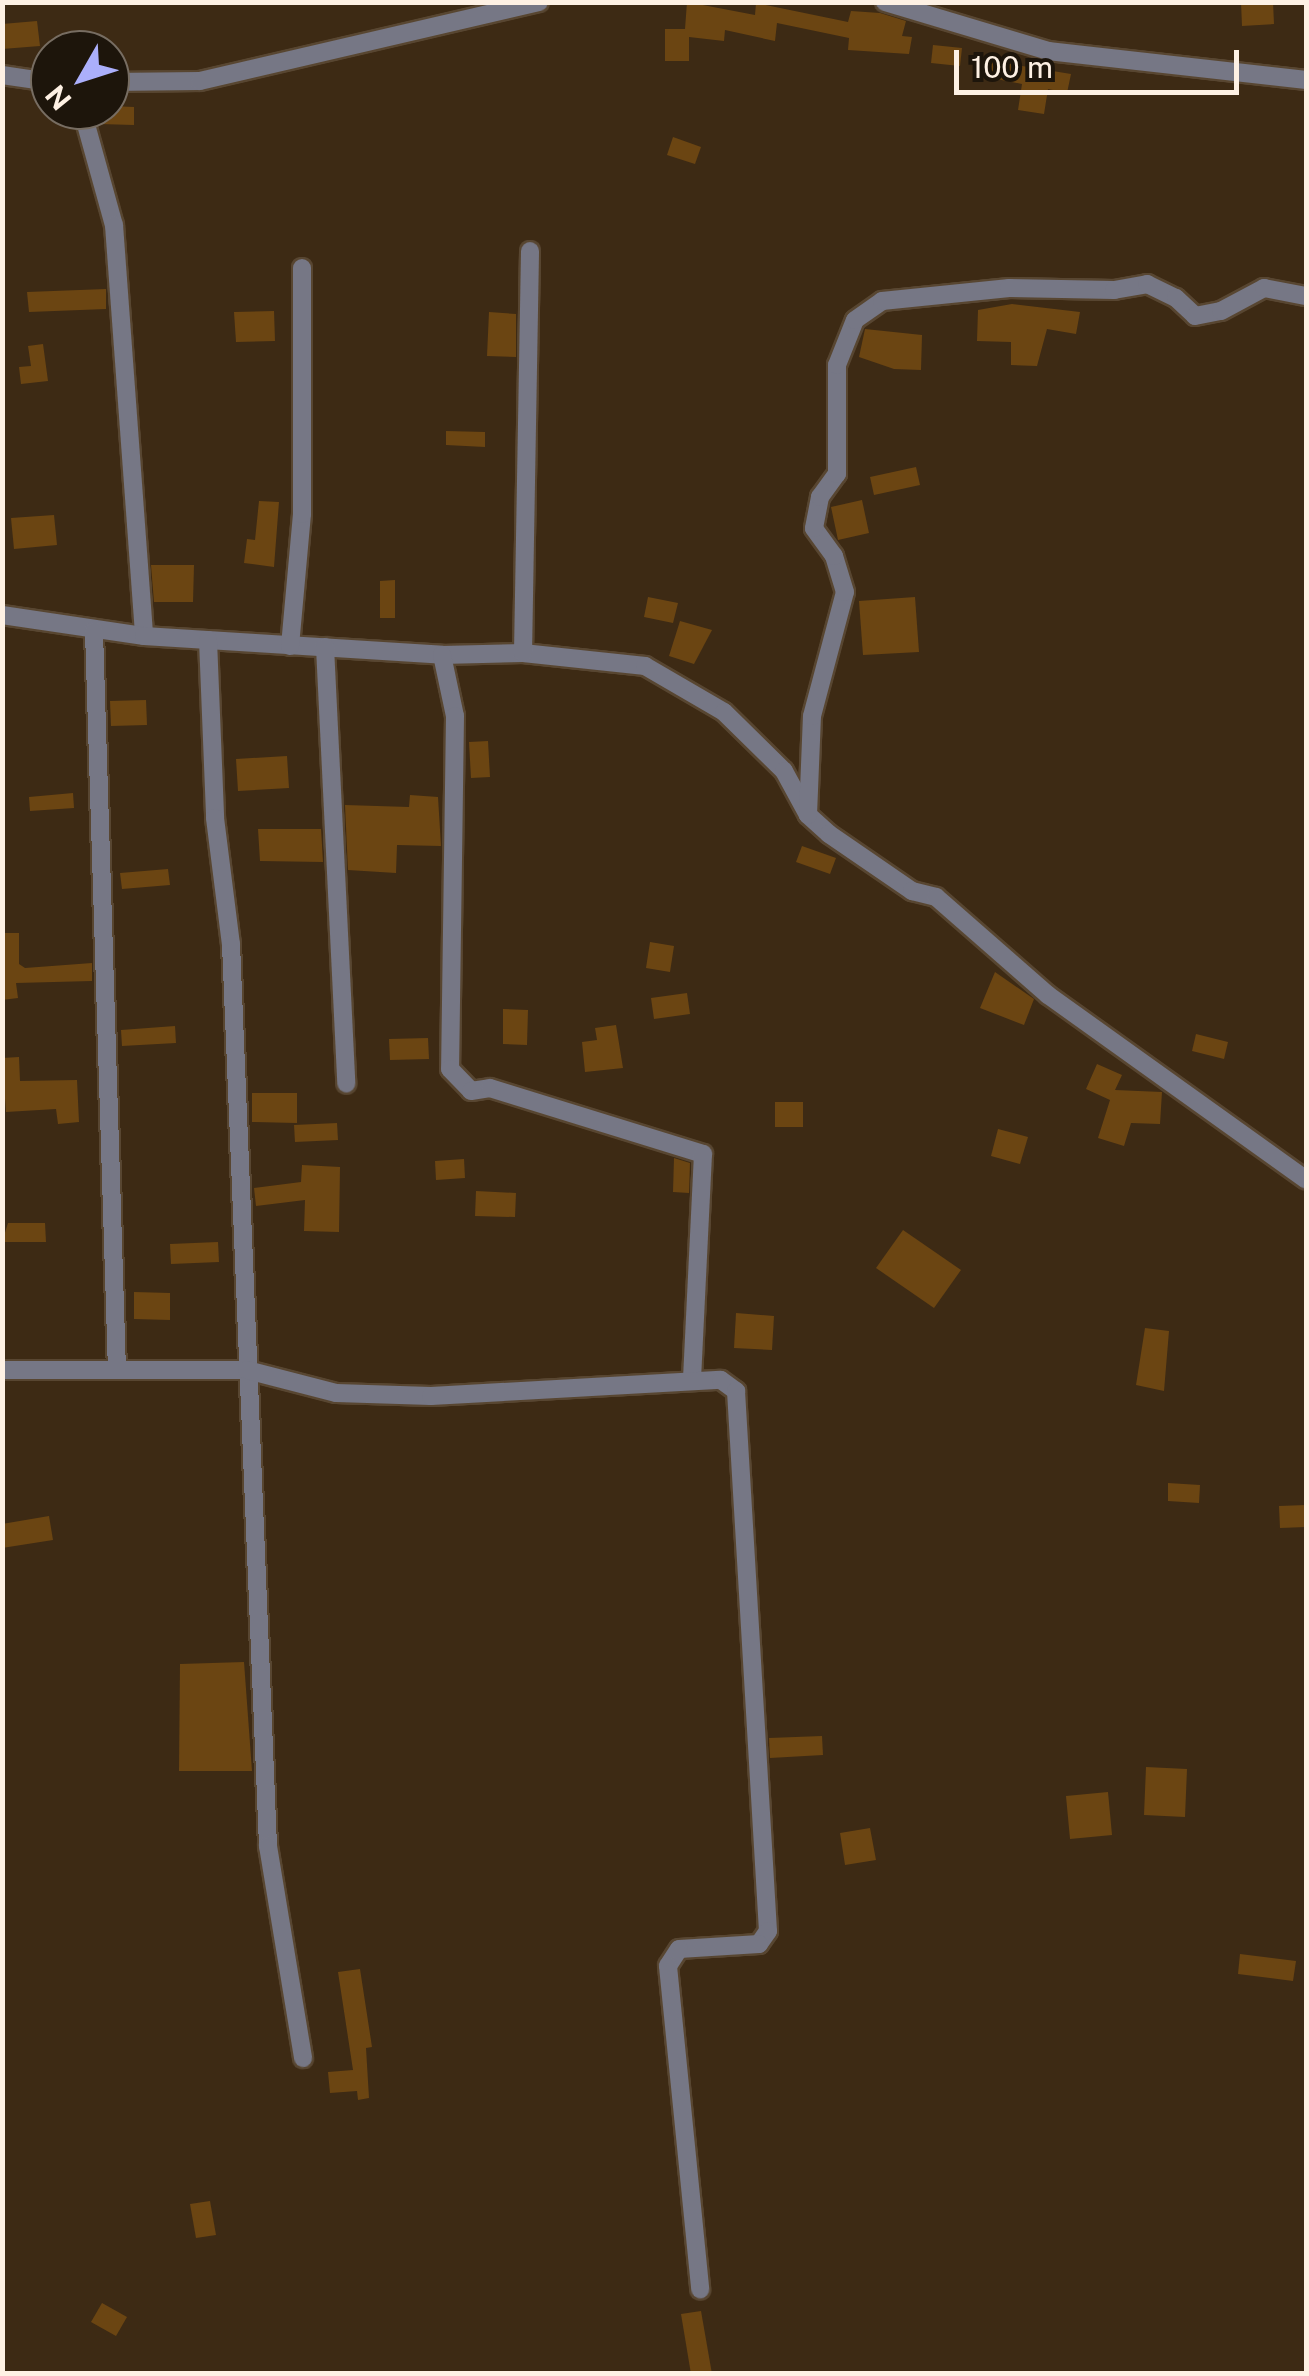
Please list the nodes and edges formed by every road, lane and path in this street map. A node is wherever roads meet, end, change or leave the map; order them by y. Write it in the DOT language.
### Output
graph roads {
  1 [pos="539,2"];
  2 [pos="886,2"];
  3 [pos="2,74"];
  4 [pos="30,79"];
  5 [pos="1306,80"];
  6 [pos="130,82"];
  7 [pos="88,130"];
  8 [pos="530,251"];
  9 [pos="302,268"];
  10 [pos="1306,296"];
  11 [pos="2,615"];
  12 [pos="94,632"];
  13 [pos="144,636"];
  14 [pos="208,640"];
  15 [pos="290,646"];
  16 [pos="324,647"];
  17 [pos="523,653"];
  18 [pos="442,655"];
  19 [pos="808,815"];
  20 [pos="346,1082"];
  21 [pos="1306,1180"];
  22 [pos="2,1370"];
  23 [pos="117,1370"];
  24 [pos="246,1370"];
  25 [pos="692,1382"];
  26 [pos="303,2058"];
  27 [pos="700,2289"];
  1 -- 6 [label="street"];
  2 -- 5 [label="street"];
  3 -- 4 [label="street"];
  7 -- 13 [label="street"];
  8 -- 17 [label="street"];
  9 -- 15 [label="street"];
  10 -- 19 [label="street"];
  11 -- 12 [label="street"];
  12 -- 13 [label="street"];
  12 -- 23 [label="street"];
  13 -- 14 [label="street"];
  14 -- 15 [label="street"];
  14 -- 24 [label="street"];
  15 -- 16 [label="street"];
  16 -- 18 [label="street"];
  16 -- 20 [label="street"];
  17 -- 18 [label="street"];
  17 -- 19 [label="street"];
  18 -- 25 [label="street"];
  19 -- 21 [label="street"];
  22 -- 23 [label="street"];
  23 -- 24 [label="street"];
  24 -- 25 [label="street"];
  24 -- 26 [label="street"];
  25 -- 27 [label="street"];
}
